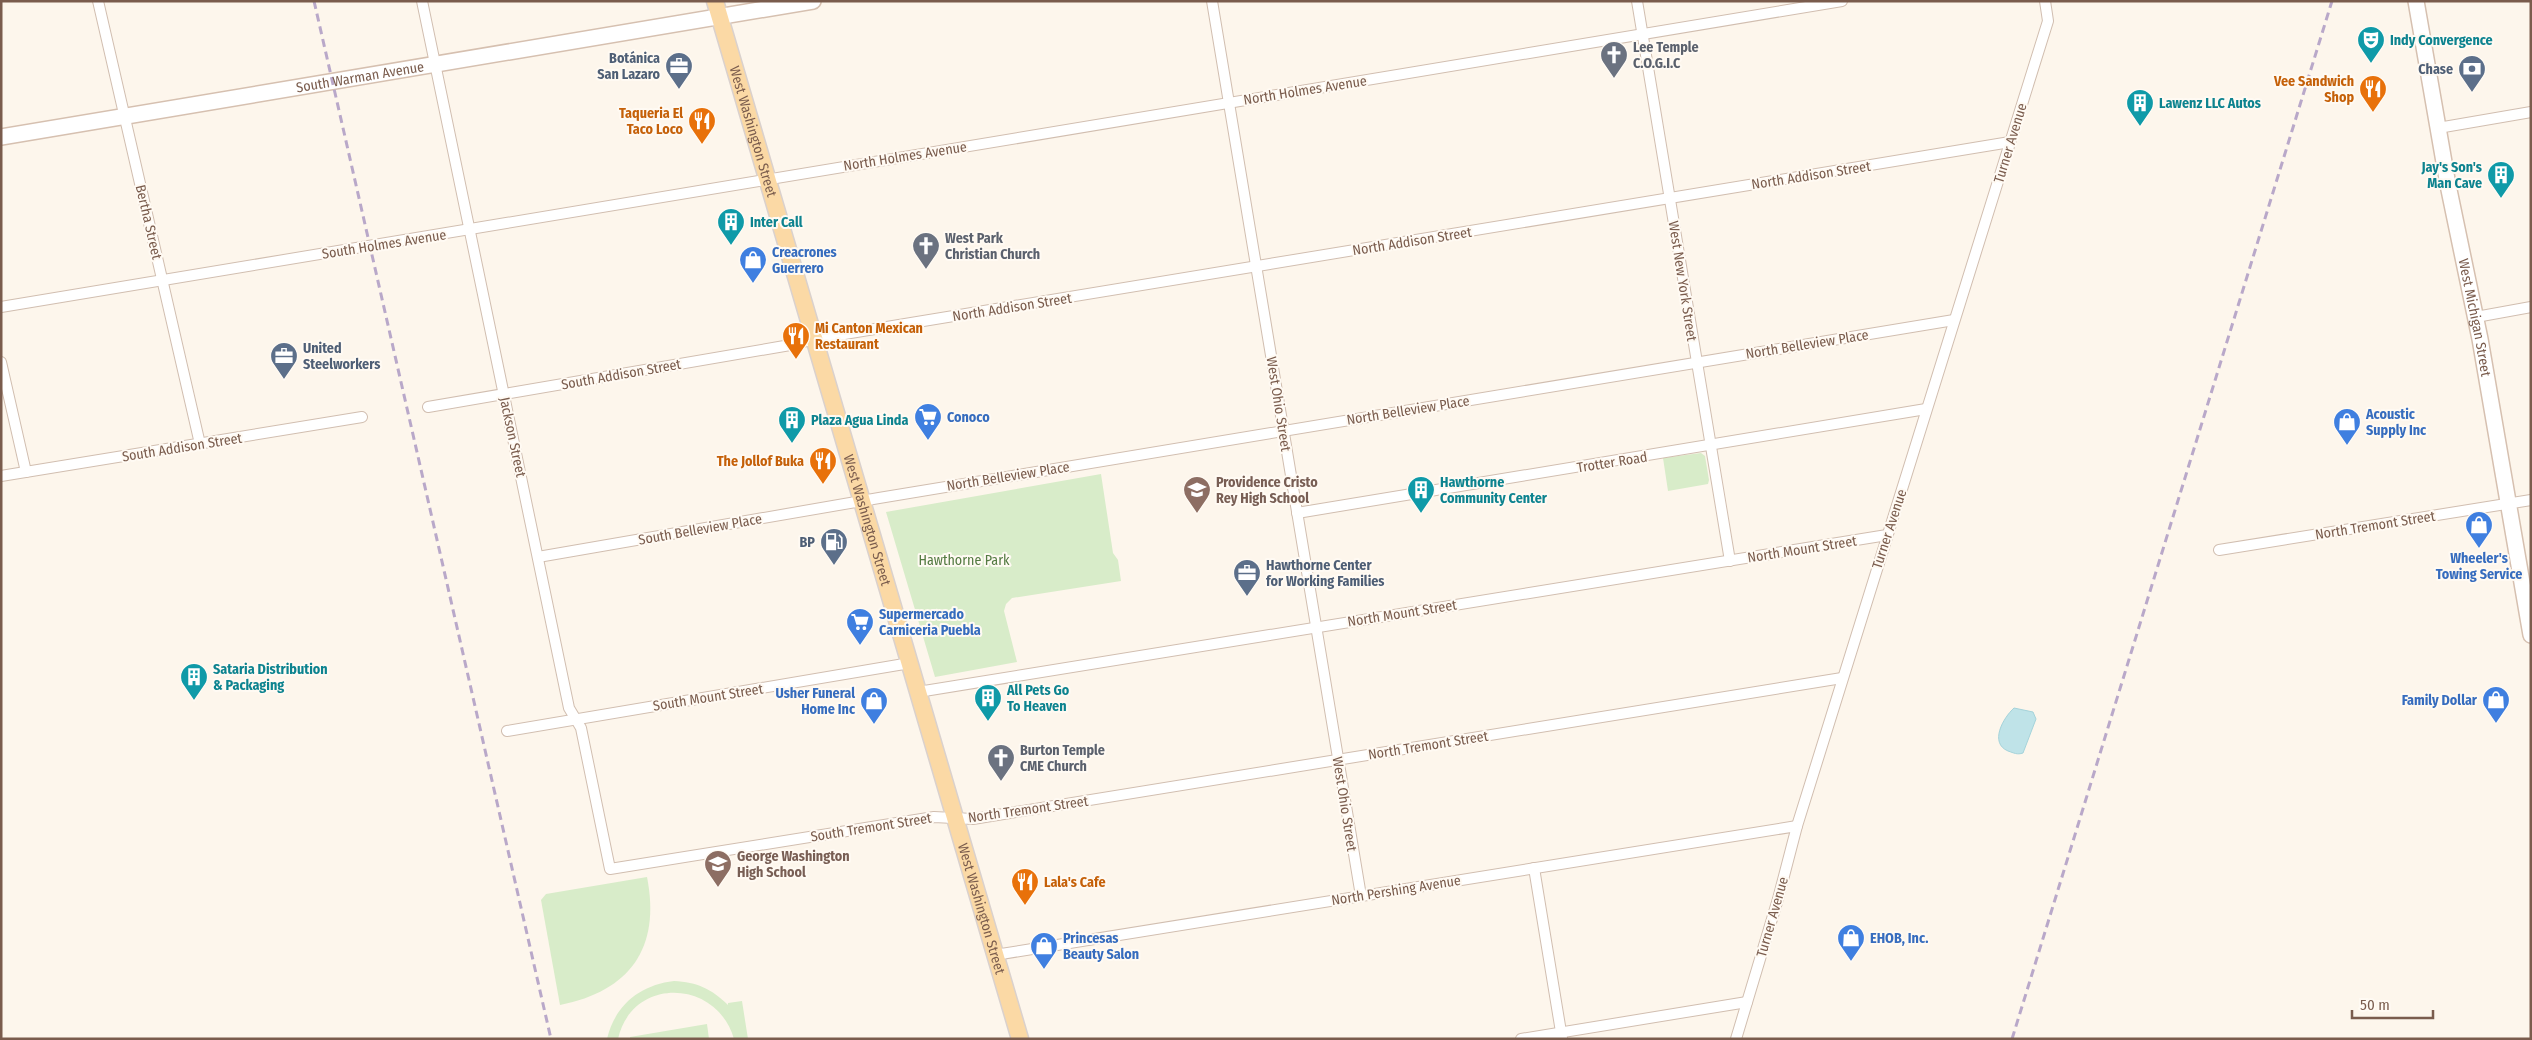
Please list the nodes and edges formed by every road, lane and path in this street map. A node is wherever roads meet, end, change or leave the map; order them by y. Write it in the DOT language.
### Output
graph roads {
  1 [pos="98,1"];
  2 [pos="422,1"];
  3 [pos="715,1"];
  4 [pos="814,1"];
  5 [pos="1212,1"];
  6 [pos="1637,1"];
  7 [pos="1842,1"];
  8 [pos="2044,1"];
  9 [pos="2416,1"];
  10 [pos="719,18"];
  11 [pos="1642,34"];
  12 [pos="435,65"];
  13 [pos="1229,102"];
  14 [pos="2531,112"];
  15 [pos="124,117"];
  16 [pos="2438,128"];
  17 [pos="1,137"];
  18 [pos="2010,142"];
  19 [pos="767,179"];
  20 [pos="1669,198"];
  21 [pos="470,230"];
  22 [pos="1256,266"];
  23 [pos="162,280"];
  24 [pos="1,307"];
  25 [pos="2531,307"];
  26 [pos="2476,316"];
  27 [pos="1954,320"];
  28 [pos="814,339"];
  29 [pos="1,362"];
  30 [pos="1697,362"];
  31 [pos="504,394"];
  32 [pos="428,407"];
  33 [pos="1926,409"];
  34 [pos="362,417"];
  35 [pos="1284,431"];
  36 [pos="200,444"];
  37 [pos="1711,445"];
  38 [pos="26,472"];
  39 [pos="1,476"];
  40 [pos="2531,500"];
  41 [pos="862,501"];
  42 [pos="2508,503"];
  43 [pos="1297,513"];
  44 [pos="1886,535"];
  45 [pos="2219,550"];
  46 [pos="538,557"];
  47 [pos="1730,561"];
  48 [pos="1316,627"];
  49 [pos="2531,635"];
  50 [pos="910,663"];
  51 [pos="1842,678"];
  52 [pos="918,692"];
  53 [pos="576,719"];
  54 [pos="507,731"];
  55 [pos="1338,759"];
  56 [pos="954,818"];
  57 [pos="1796,826"];
  58 [pos="1534,868"];
  59 [pos="610,870"];
  60 [pos="1360,896"];
  61 [pos="995,955"];
  62 [pos="1747,1002"];
  63 [pos="1562,1036"];
  64 [pos="1020,1039"];
  65 [pos="1521,1039"];
  66 [pos="1736,1039"];
  1 -- 15 [label="street, Bertha Street"];
  2 -- 12 [label="street, Jackson Street"];
  3 -- 10 [label="main road, West Washington Street"];
  4 -- 10 [label="main road, South Warman Avenue"];
  5 -- 13 [label="street, West Ohio Street"];
  6 -- 11 [label="street, West New York Street"];
  7 -- 11 [label="street, North Holmes Avenue"];
  8 -- 18 [label="street, Turner Avenue"];
  9 -- 16 [label="main road, West Michigan Street"];
  10 -- 12 [label="main road, South Warman Avenue"];
  10 -- 19 [label="main road, West Washington Street"];
  11 -- 13 [label="street, North Holmes Avenue"];
  11 -- 20 [label="street, West New York Street"];
  12 -- 15 [label="main road, South Warman Avenue"];
  12 -- 21 [label="street, Jackson Street"];
  13 -- 19 [label="street, North Holmes Avenue"];
  13 -- 22 [label="street, West Ohio Street"];
  14 -- 16 [label="street"];
  15 -- 17 [label="main road, South Warman Avenue"];
  15 -- 23 [label="street, Bertha Street"];
  16 -- 26 [label="main road, West Michigan Street"];
  18 -- 20 [label="street, North Addison Street"];
  18 -- 27 [label="street, Turner Avenue"];
  19 -- 21 [label="street, South Holmes Avenue"];
  19 -- 28 [label="main road, West Washington Street"];
  20 -- 22 [label="street, North Addison Street"];
  20 -- 30 [label="street, West New York Street"];
  21 -- 23 [label="street, South Holmes Avenue"];
  21 -- 31 [label="street, Jackson Street"];
  22 -- 28 [label="street, North Addison Street"];
  22 -- 35 [label="street, West Ohio Street"];
  23 -- 24 [label="street, South Holmes Avenue"];
  23 -- 36 [label="street, Bertha Street"];
  25 -- 26 [label="street"];
  26 -- 42 [label="main road, West Michigan Street"];
  27 -- 30 [label="street, North Belleview Place"];
  27 -- 33 [label="street, Turner Avenue"];
  28 -- 31 [label="street, South Addison Street"];
  28 -- 41 [label="main road, West Washington Street"];
  29 -- 38 [label="street"];
  30 -- 35 [label="street, North Belleview Place"];
  30 -- 37 [label="street, West New York Street"];
  31 -- 32 [label="street, South Addison Street"];
  31 -- 46 [label="street, Jackson Street"];
  33 -- 37 [label="street, Trotter Road"];
  33 -- 44 [label="street, Turner Avenue"];
  34 -- 36 [label="street, South Addison Street"];
  35 -- 41 [label="street, North Belleview Place"];
  35 -- 43 [label="street, West Ohio Street"];
  36 -- 38 [label="street, South Addison Street"];
  37 -- 43 [label="street, Trotter Road"];
  37 -- 47 [label="street, West New York Street"];
  38 -- 39 [label="street, South Addison Street"];
  40 -- 42 [label="street, North Tremont Street"];
  41 -- 46 [label="street, South Belleview Place"];
  41 -- 50 [label="main road, West Washington Street"];
  42 -- 45 [label="street, North Tremont Street"];
  42 -- 49 [label="main road, West Michigan Street"];
  43 -- 48 [label="street, West Ohio Street"];
  44 -- 47 [label="street, North Mount Street"];
  44 -- 51 [label="street, Turner Avenue"];
  46 -- 53 [label="street, Jackson Street"];
  47 -- 48 [label="street, North Mount Street"];
  48 -- 52 [label="street, North Mount Street"];
  48 -- 55 [label="street, West Ohio Street"];
  50 -- 52 [label="main road, West Washington Street"];
  50 -- 53 [label="street, South Mount Street"];
  51 -- 55 [label="street, North Tremont Street"];
  51 -- 57 [label="street, Turner Avenue"];
  52 -- 56 [label="main road, West Washington Street"];
  53 -- 54 [label="street, South Mount Street"];
  53 -- 59 [label="street, Jackson Street"];
  55 -- 56 [label="street, North Tremont Street"];
  55 -- 60 [label="street, West Ohio Street"];
  56 -- 59 [label="street, South Tremont Street"];
  56 -- 61 [label="main road, West Washington Street"];
  57 -- 58 [label="street, North Pershing Avenue"];
  57 -- 62 [label="street, Turner Avenue"];
  58 -- 60 [label="street, North Pershing Avenue"];
  58 -- 63 [label="street"];
  60 -- 61 [label="street, North Pershing Avenue"];
  61 -- 64 [label="main road, West Washington Street"];
  62 -- 63 [label="street"];
  62 -- 66 [label="street, Turner Avenue"];
  63 -- 65 [label="street"];
}
